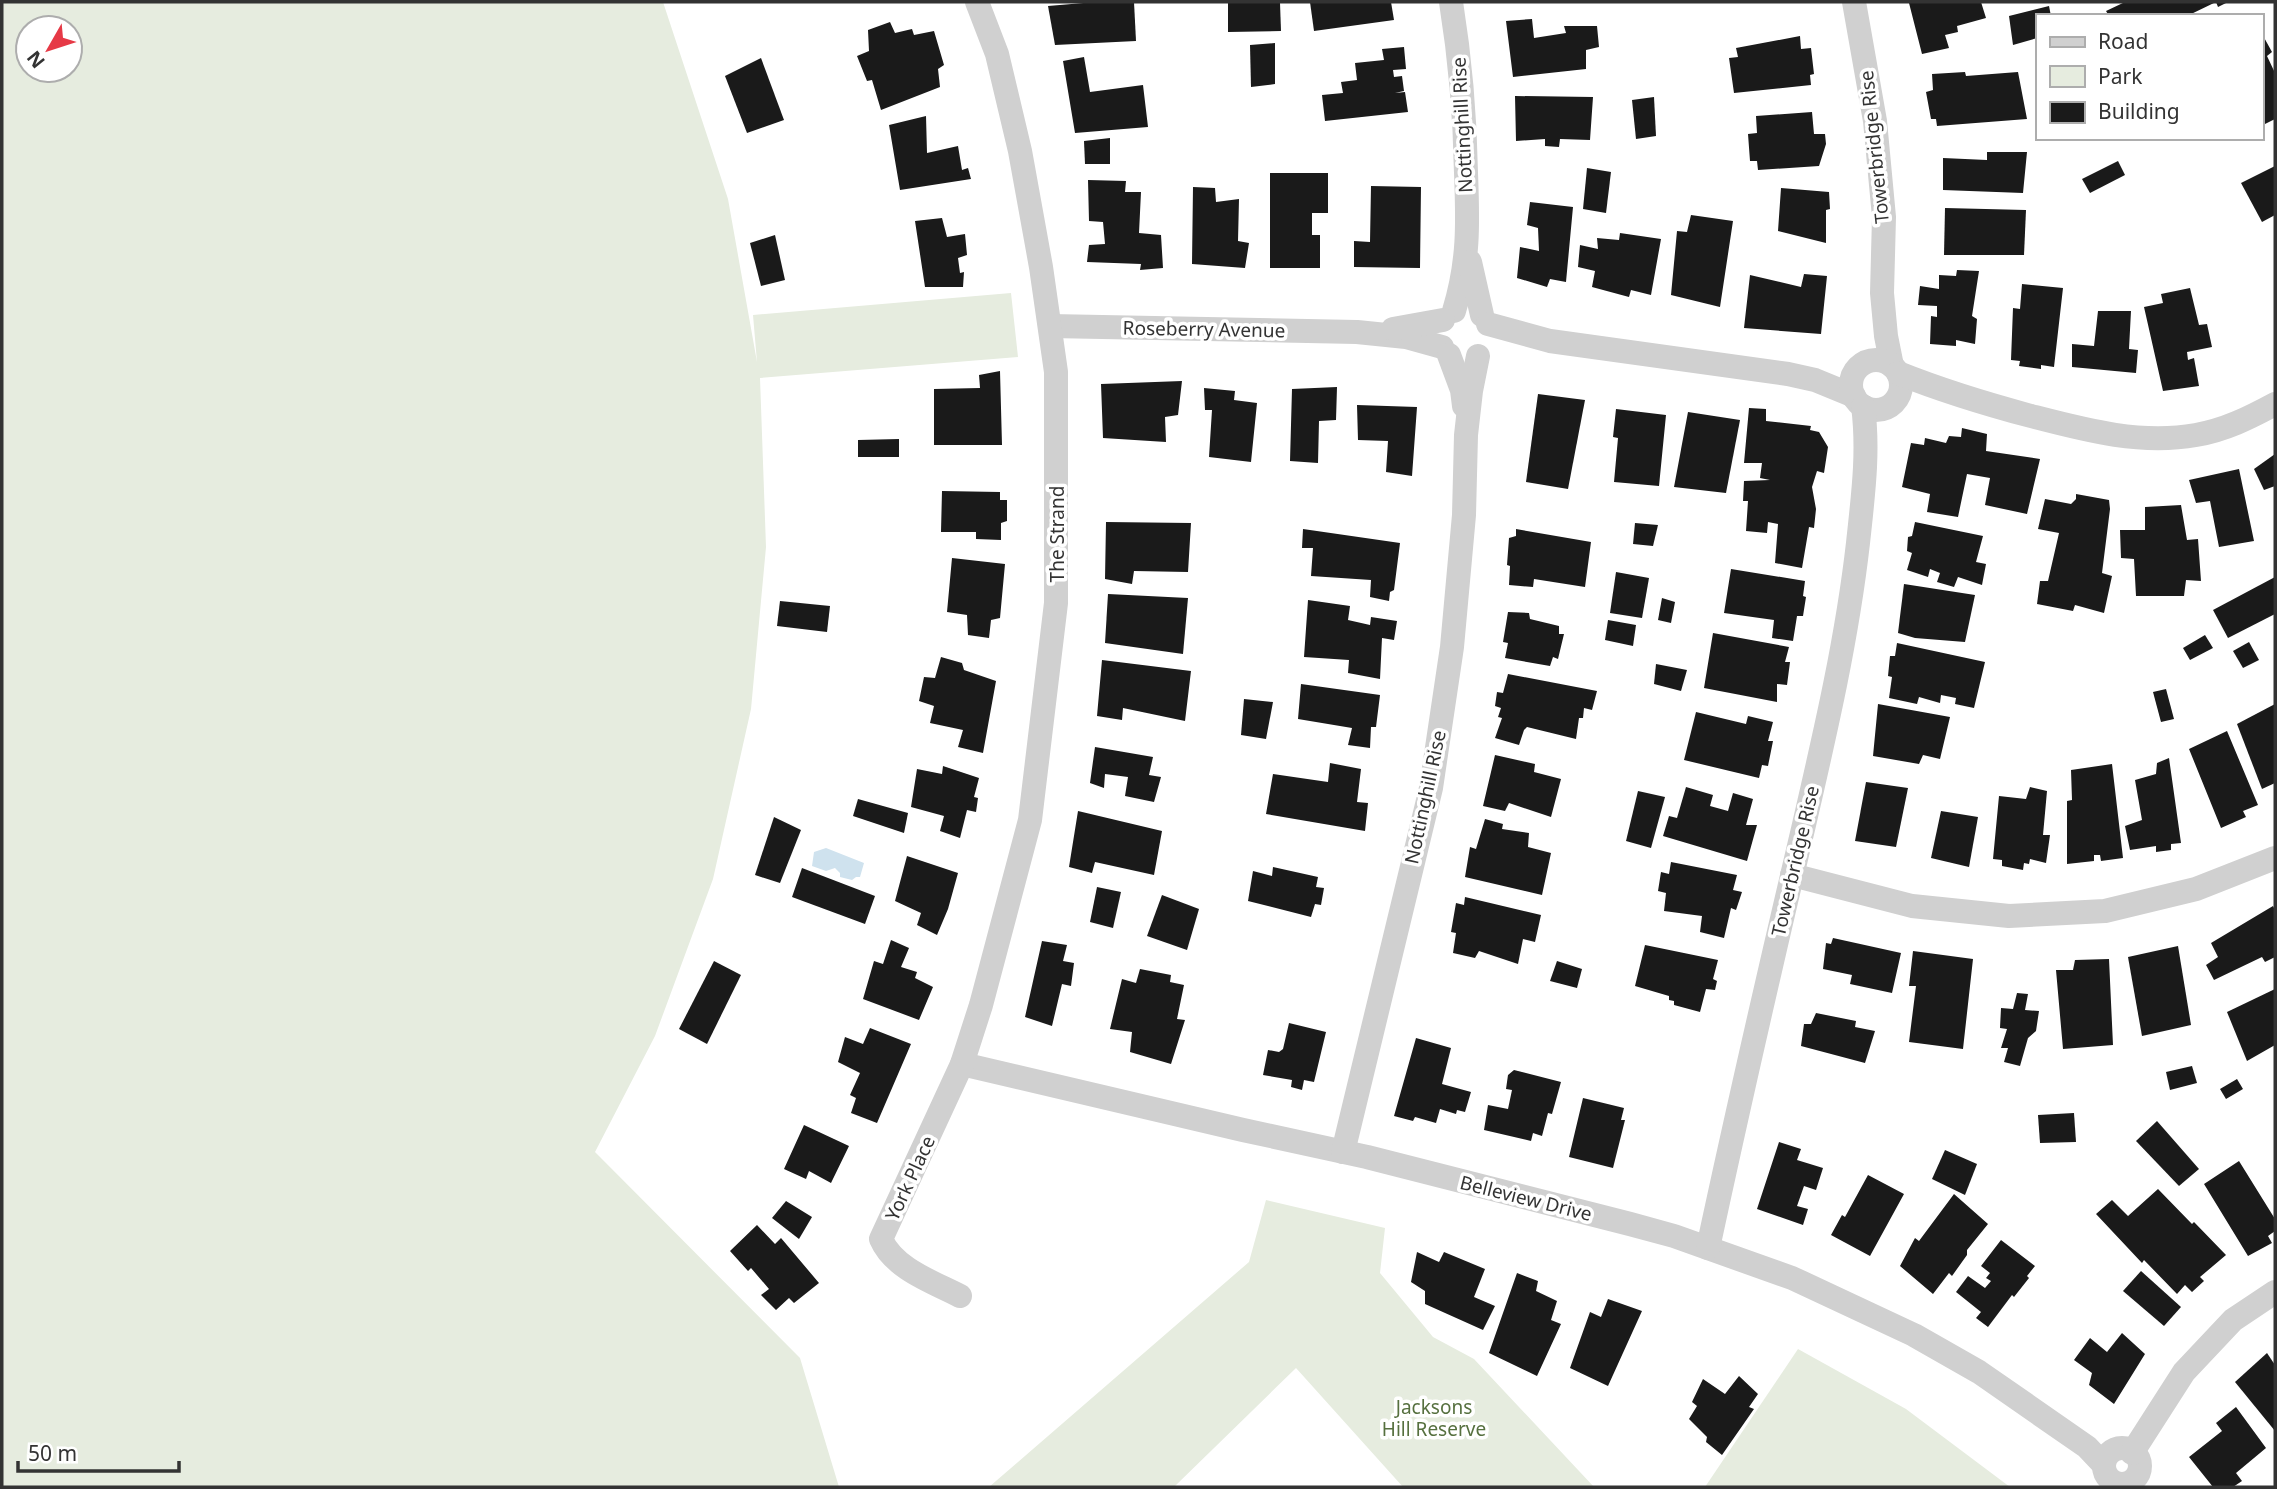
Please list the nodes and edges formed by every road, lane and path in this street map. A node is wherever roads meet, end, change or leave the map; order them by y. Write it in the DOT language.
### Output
graph roads {
  1 [pos="977,2"];
  2 [pos="1451,2"];
  3 [pos="1854,2"];
  4 [pos="1468,248"];
  5 [pos="1882,293"];
  6 [pos="1449,315"];
  7 [pos="1050,326"];
  8 [pos="1357,332"];
  9 [pos="1484,336"];
  10 [pos="1446,351"];
  11 [pos="1861,364"];
  12 [pos="1788,374"];
  13 [pos="1882,391"];
  14 [pos="2275,404"];
  15 [pos="1466,435"];
  16 [pos="2275,858"];
  17 [pos="1792,875"];
  18 [pos="962,1064"];
  19 [pos="1343,1152"];
  20 [pos="1708,1248"];
  21 [pos="2275,1292"];
  22 [pos="960,1296"];
  23 [pos="2128,1470"];
  1 -- 7 [label="street, The Strand"];
  2 -- 4 [label="street, Nottinghill Rise"];
  3 -- 5 [label="street, Towerbridge Rise"];
  4 -- 6 [label="street, Nottinghill Rise"];
  4 -- 9 [label="street, Nottinghill Rise"];
  5 -- 11 [label="street, Towerbridge Rise"];
  5 -- 13 [label="street, Towerbridge Rise"];
  6 -- 8 [label="street, Roseberry Avenue"];
  6 -- 9 [label="street"];
  6 -- 10 [label="street"];
  7 -- 8 [label="street, Roseberry Avenue"];
  7 -- 18 [label="street, The Strand"];
  8 -- 10 [label="street, Roseberry Avenue"];
  9 -- 10 [label="street"];
  9 -- 12 [label="street"];
  9 -- 15 [label="street, Nottinghill Rise"];
  10 -- 15 [label="street, Nottinghill Rise"];
  11 -- 12 [label="street"];
  11 -- 13 [label="street"];
  11 -- 13 [label="street, Towerbridge Rise"];
  12 -- 13 [label="street"];
  13 -- 14 [label="street"];
  13 -- 17 [label="street, Towerbridge Rise"];
  15 -- 19 [label="street, Nottinghill Rise"];
  16 -- 17 [label="street"];
  17 -- 20 [label="street, Towerbridge Rise"];
  18 -- 19 [label="street, Belleview Drive"];
  18 -- 22 [label="street, York Place"];
  19 -- 20 [label="street, Belleview Drive"];
  20 -- 23 [label="street, Belleview Drive"];
  21 -- 23 [label="street"];
}
